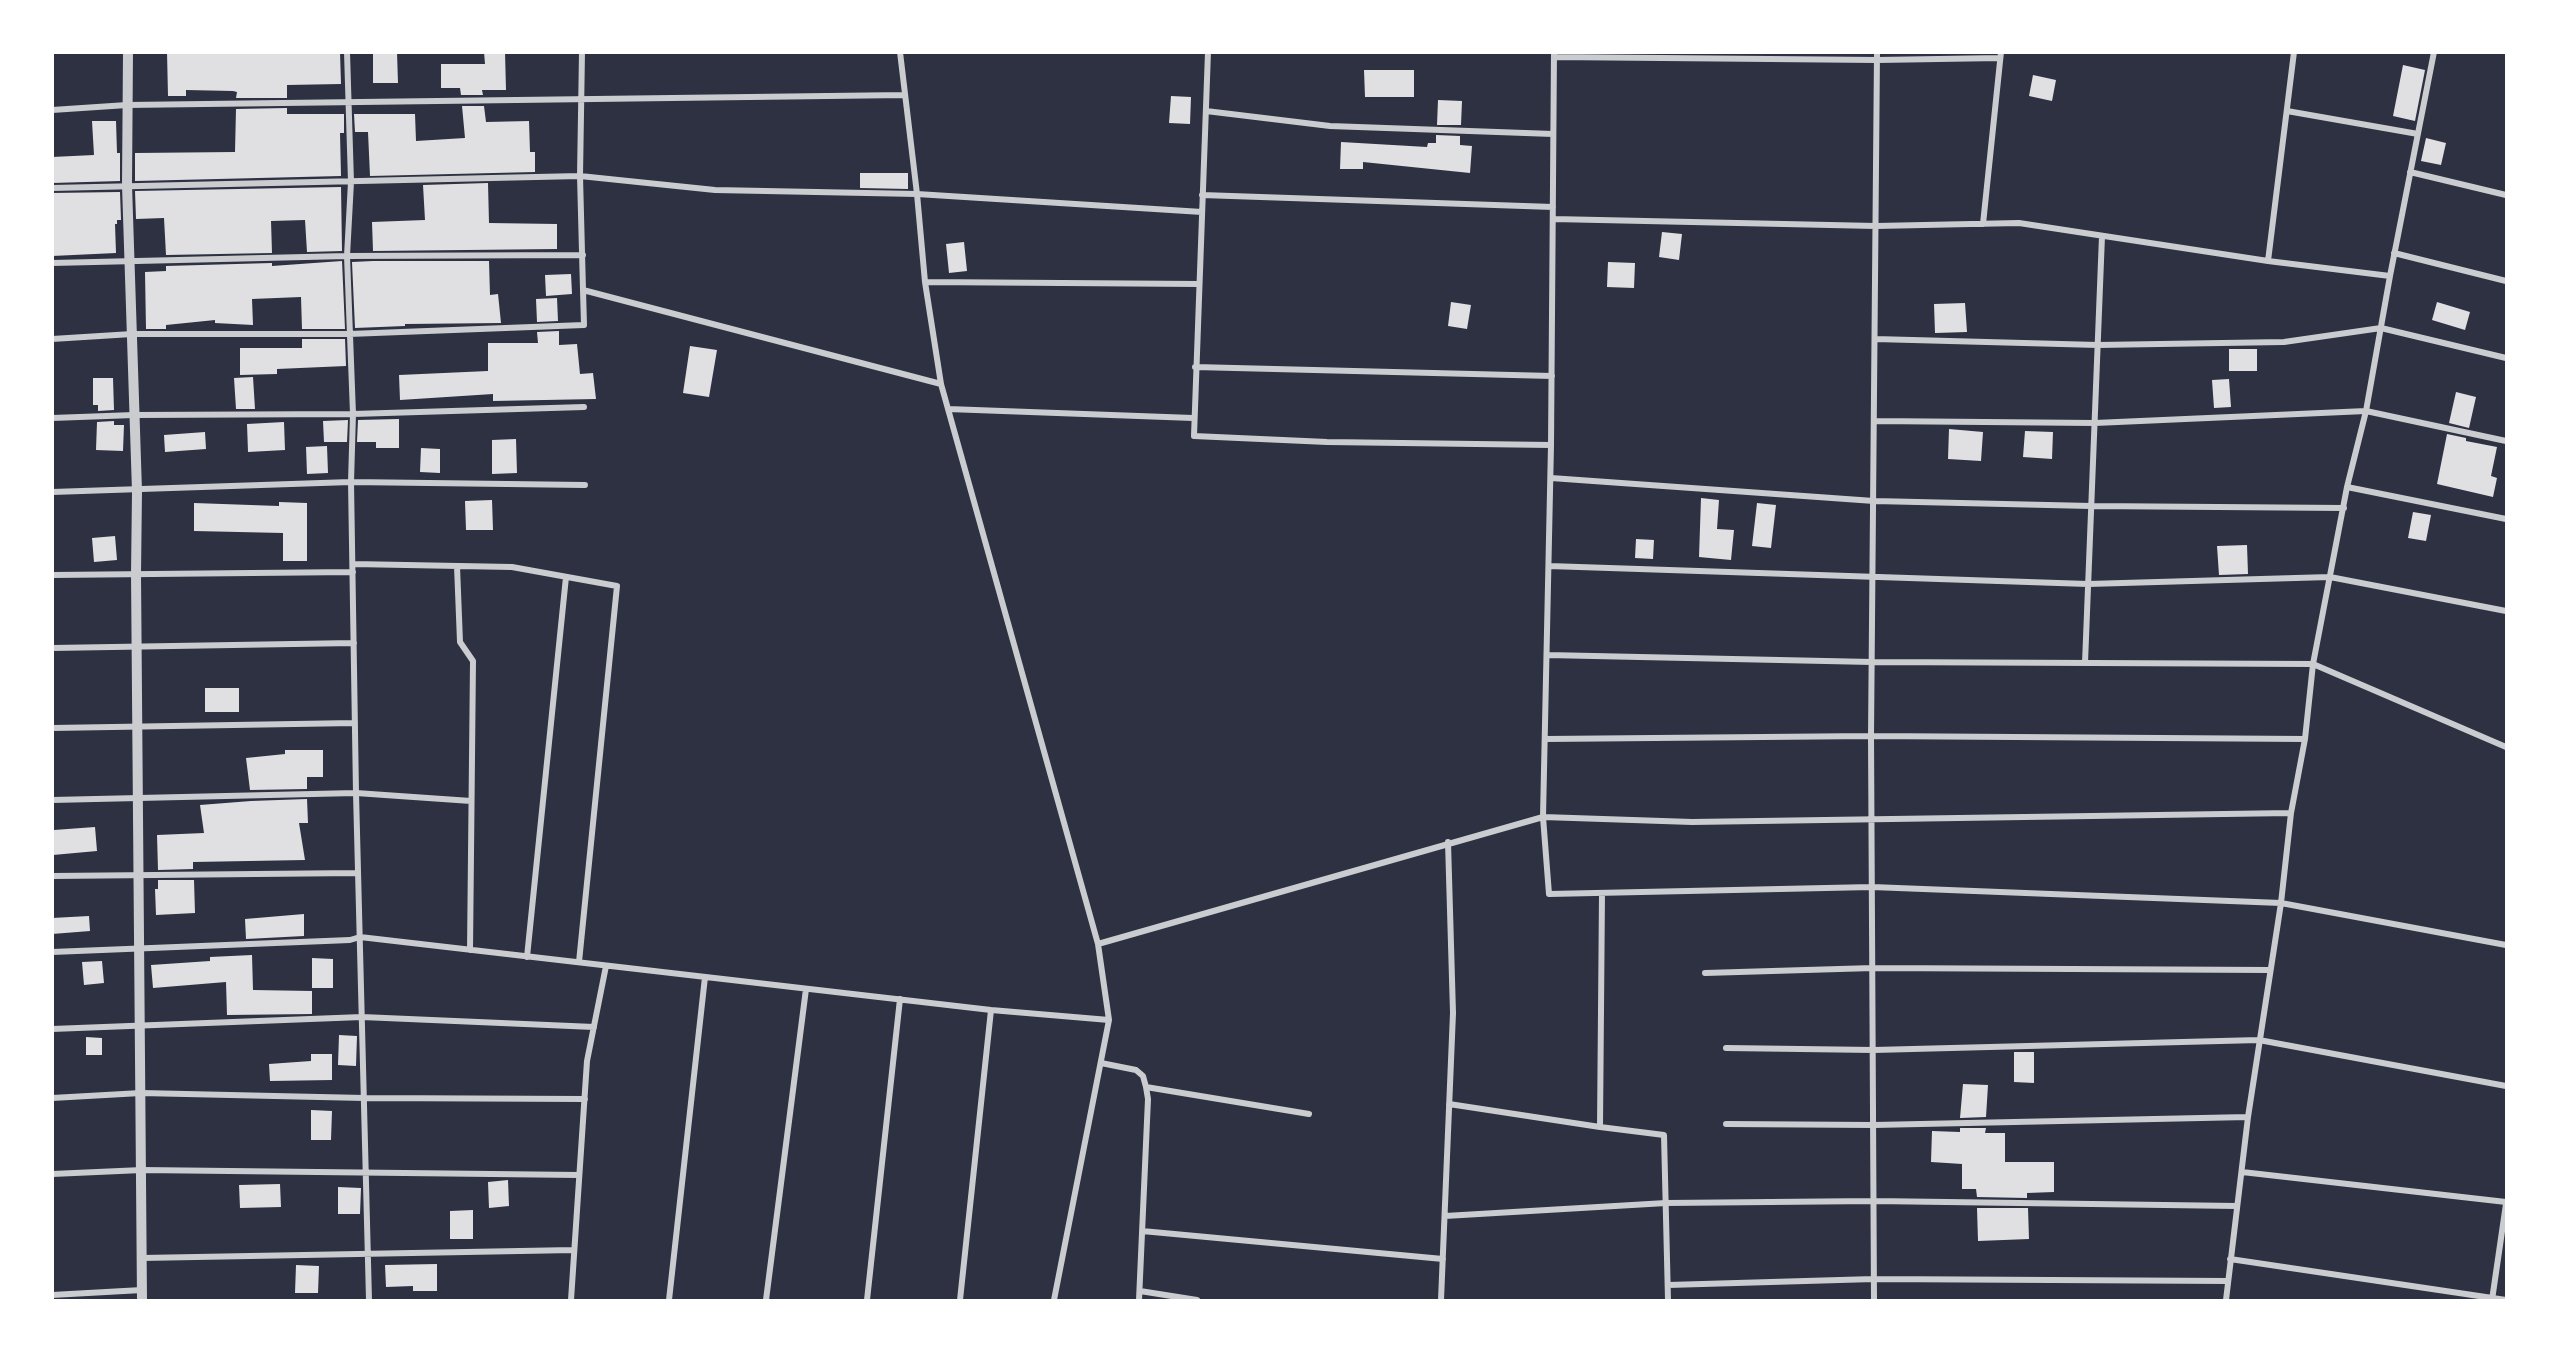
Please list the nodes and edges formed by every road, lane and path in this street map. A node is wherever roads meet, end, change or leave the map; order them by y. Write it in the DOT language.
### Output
graph roads {
  1 [pos="128,52"];
  2 [pos="347,52"];
  3 [pos="582,52"];
  4 [pos="900,52"];
  5 [pos="1208,52"];
  6 [pos="1877,52"];
  7 [pos="2294,52"];
  8 [pos="2434,52"];
  9 [pos="1554,55"];
  10 [pos="2000,55"];
  11 [pos="1877,60"];
  12 [pos="905,95"];
  13 [pos="583,101"];
  14 [pos="347,103"];
  15 [pos="127,105"];
  16 [pos="52,110"];
  17 [pos="1206,111"];
  18 [pos="2287,111"];
  19 [pos="1553,134"];
  20 [pos="2418,134"];
  21 [pos="2410,172"];
  22 [pos="580,176"];
  23 [pos="351,182"];
  24 [pos="127,184"];
  25 [pos="52,188"];
  26 [pos="918,194"];
  27 [pos="1202,195"];
  28 [pos="2506,195"];
  29 [pos="1553,207"];
  30 [pos="1202,212"];
  31 [pos="1553,219"];
  32 [pos="1983,224"];
  33 [pos="1876,226"];
  34 [pos="2102,236"];
  35 [pos="2394,254"];
  36 [pos="583,255"];
  37 [pos="347,256"];
  38 [pos="2268,261"];
  39 [pos="130,262"];
  40 [pos="52,263"];
  41 [pos="2390,276"];
  42 [pos="2506,281"];
  43 [pos="925,282"];
  44 [pos="1199,284"];
  45 [pos="584,290"];
  46 [pos="2381,328"];
  47 [pos="132,334"];
  48 [pos="349,334"];
  49 [pos="52,339"];
  50 [pos="1875,339"];
  51 [pos="2098,345"];
  52 [pos="2506,358"];
  53 [pos="1195,368"];
  54 [pos="1552,376"];
  55 [pos="941,384"];
  56 [pos="584,407"];
  57 [pos="948,410"];
  58 [pos="2366,411"];
  59 [pos="353,414"];
  60 [pos="134,415"];
  61 [pos="52,418"];
  62 [pos="1193,418"];
  63 [pos="1874,421"];
  64 [pos="2096,423"];
  65 [pos="2506,441"];
  66 [pos="1551,445"];
  67 [pos="1551,478"];
  68 [pos="351,482"];
  69 [pos="585,485"];
  70 [pos="2348,487"];
  71 [pos="137,490"];
  72 [pos="52,492"];
  73 [pos="1874,501"];
  74 [pos="2091,506"];
  75 [pos="2344,508"];
  76 [pos="2506,519"];
  77 [pos="457,566"];
  78 [pos="1549,566"];
  79 [pos="352,568"];
  80 [pos="136,574"];
  81 [pos="52,575"];
  82 [pos="566,577"];
  83 [pos="1873,577"];
  84 [pos="2330,577"];
  85 [pos="2088,584"];
  86 [pos="2506,611"];
  87 [pos="354,644"];
  88 [pos="136,646"];
  89 [pos="52,648"];
  90 [pos="1547,655"];
  91 [pos="1872,662"];
  92 [pos="2085,663"];
  93 [pos="2313,664"];
  94 [pos="355,723"];
  95 [pos="137,727"];
  96 [pos="52,728"];
  97 [pos="1871,736"];
  98 [pos="1545,739"];
  99 [pos="2305,740"];
  100 [pos="2506,747"];
  101 [pos="356,794"];
  102 [pos="138,797"];
  103 [pos="52,800"];
  104 [pos="471,801"];
  105 [pos="2291,813"];
  106 [pos="1543,817"];
  107 [pos="1873,819"];
  108 [pos="1448,842"];
  109 [pos="358,873"];
  110 [pos="139,875"];
  111 [pos="52,876"];
  112 [pos="1872,887"];
  113 [pos="1602,893"];
  114 [pos="2281,903"];
  115 [pos="360,937"];
  116 [pos="1098,944"];
  117 [pos="2506,945"];
  118 [pos="140,947"];
  119 [pos="470,950"];
  120 [pos="52,952"];
  121 [pos="527,957"];
  122 [pos="579,962"];
  123 [pos="606,966"];
  124 [pos="1873,968"];
  125 [pos="2270,970"];
  126 [pos="1705,973"];
  127 [pos="705,977"];
  128 [pos="806,989"];
  129 [pos="900,999"];
  130 [pos="991,1010"];
  131 [pos="362,1017"];
  132 [pos="1109,1020"];
  133 [pos="140,1025"];
  134 [pos="594,1027"];
  135 [pos="52,1029"];
  136 [pos="2259,1040"];
  137 [pos="1726,1048"];
  138 [pos="1874,1050"];
  139 [pos="1101,1063"];
  140 [pos="2506,1086"];
  141 [pos="1146,1087"];
  142 [pos="141,1092"];
  143 [pos="52,1098"];
  144 [pos="364,1098"];
  145 [pos="585,1099"];
  146 [pos="1449,1104"];
  147 [pos="1309,1114"];
  148 [pos="2248,1117"];
  149 [pos="1726,1124"];
  150 [pos="1874,1125"];
  151 [pos="1600,1127"];
  152 [pos="142,1170"];
  153 [pos="2242,1172"];
  154 [pos="366,1173"];
  155 [pos="52,1174"];
  156 [pos="579,1175"];
  157 [pos="1874,1201"];
  158 [pos="1666,1203"];
  159 [pos="2506,1203"];
  160 [pos="2237,1206"];
  161 [pos="1445,1216"];
  162 [pos="1142,1231"];
  163 [pos="574,1250"];
  164 [pos="368,1255"];
  165 [pos="142,1258"];
  166 [pos="1443,1259"];
  167 [pos="2230,1259"];
  168 [pos="1874,1279"];
  169 [pos="2228,1281"];
  170 [pos="1668,1285"];
  171 [pos="1140,1291"];
  172 [pos="52,1295"];
  173 [pos="142,1295"];
  174 [pos="2492,1299"];
  175 [pos="369,1300"];
  176 [pos="571,1300"];
  177 [pos="669,1300"];
  178 [pos="766,1300"];
  179 [pos="867,1300"];
  180 [pos="960,1300"];
  181 [pos="1054,1300"];
  182 [pos="1139,1300"];
  183 [pos="1197,1300"];
  184 [pos="1441,1300"];
  185 [pos="1668,1300"];
  186 [pos="1874,1300"];
  187 [pos="2226,1300"];
  188 [pos="2506,1300"];
  1 -- 15 [label="street"];
  2 -- 14 [label="street"];
  3 -- 13 [label="street"];
  4 -- 12 [label="street"];
  5 -- 17 [label="street"];
  6 -- 11 [label="street"];
  7 -- 18 [label="street"];
  8 -- 20 [label="street"];
  9 -- 11 [label="street"];
  9 -- 19 [label="street"];
  10 -- 11 [label="street"];
  10 -- 32 [label="street"];
  11 -- 33 [label="street"];
  12 -- 13 [label="street"];
  12 -- 26 [label="street"];
  13 -- 14 [label="street"];
  13 -- 22 [label="street"];
  14 -- 15 [label="street"];
  14 -- 23 [label="street"];
  15 -- 16 [label="street"];
  15 -- 24 [label="street"];
  17 -- 19 [label="street"];
  17 -- 27 [label="street"];
  18 -- 20 [label="street"];
  18 -- 38 [label="street"];
  19 -- 29 [label="street"];
  20 -- 21 [label="street"];
  21 -- 28 [label="street"];
  21 -- 35 [label="street"];
  22 -- 23 [label="street"];
  22 -- 26 [label="street"];
  22 -- 36 [label="street"];
  23 -- 24 [label="street"];
  23 -- 37 [label="street"];
  24 -- 25 [label="street"];
  24 -- 39 [label="street"];
  26 -- 30 [label="street"];
  26 -- 43 [label="street"];
  27 -- 29 [label="street"];
  27 -- 30 [label="street"];
  29 -- 31 [label="street"];
  30 -- 44 [label="street"];
  31 -- 33 [label="street"];
  31 -- 54 [label="street"];
  32 -- 33 [label="street"];
  32 -- 34 [label="street"];
  33 -- 50 [label="street"];
  34 -- 38 [label="street"];
  34 -- 51 [label="street"];
  35 -- 41 [label="street"];
  35 -- 42 [label="street"];
  36 -- 37 [label="street"];
  36 -- 45 [label="street"];
  37 -- 39 [label="street"];
  37 -- 48 [label="street"];
  38 -- 41 [label="street"];
  39 -- 40 [label="street"];
  39 -- 47 [label="street"];
  41 -- 46 [label="street"];
  43 -- 44 [label="street"];
  43 -- 55 [label="street"];
  44 -- 53 [label="street"];
  45 -- 48 [label="street"];
  45 -- 55 [label="street"];
  46 -- 51 [label="street"];
  46 -- 52 [label="street"];
  46 -- 58 [label="street"];
  47 -- 48 [label="street"];
  47 -- 49 [label="street"];
  47 -- 60 [label="street"];
  48 -- 59 [label="street"];
  50 -- 51 [label="street"];
  50 -- 63 [label="street"];
  51 -- 64 [label="street"];
  53 -- 54 [label="street"];
  53 -- 62 [label="street"];
  54 -- 66 [label="street"];
  55 -- 57 [label="street"];
  56 -- 59 [label="street"];
  57 -- 62 [label="street"];
  57 -- 116 [label="street"];
  58 -- 64 [label="street"];
  58 -- 65 [label="street"];
  58 -- 70 [label="street"];
  59 -- 60 [label="street"];
  59 -- 68 [label="street"];
  60 -- 61 [label="street"];
  60 -- 71 [label="street"];
  62 -- 66 [label="street"];
  63 -- 64 [label="street"];
  63 -- 73 [label="street"];
  64 -- 74 [label="street"];
  66 -- 67 [label="street"];
  67 -- 73 [label="street"];
  67 -- 78 [label="street"];
  68 -- 69 [label="street"];
  68 -- 71 [label="street"];
  68 -- 79 [label="street"];
  70 -- 75 [label="street"];
  70 -- 76 [label="street"];
  71 -- 72 [label="street"];
  71 -- 80 [label="street"];
  73 -- 74 [label="street"];
  73 -- 83 [label="street"];
  74 -- 75 [label="street"];
  74 -- 85 [label="street"];
  75 -- 84 [label="street"];
  77 -- 79 [label="street"];
  77 -- 82 [label="street"];
  77 -- 104 [label="street"];
  78 -- 83 [label="street"];
  78 -- 90 [label="street"];
  79 -- 80 [label="street"];
  79 -- 87 [label="street"];
  80 -- 81 [label="street"];
  80 -- 88 [label="street"];
  82 -- 121 [label="street"];
  82 -- 122 [label="street"];
  83 -- 85 [label="street"];
  83 -- 91 [label="street"];
  84 -- 85 [label="street"];
  84 -- 86 [label="street"];
  84 -- 93 [label="street"];
  85 -- 92 [label="street"];
  87 -- 88 [label="street"];
  87 -- 94 [label="street"];
  88 -- 89 [label="street"];
  88 -- 95 [label="street"];
  90 -- 91 [label="street"];
  90 -- 98 [label="street"];
  91 -- 92 [label="street"];
  91 -- 97 [label="street"];
  92 -- 93 [label="street"];
  93 -- 99 [label="street"];
  93 -- 100 [label="street"];
  94 -- 95 [label="street"];
  94 -- 101 [label="street"];
  95 -- 96 [label="street"];
  95 -- 102 [label="street"];
  97 -- 98 [label="street"];
  97 -- 99 [label="street"];
  97 -- 107 [label="street"];
  98 -- 106 [label="street"];
  99 -- 105 [label="street"];
  101 -- 102 [label="street"];
  101 -- 104 [label="street"];
  101 -- 109 [label="street"];
  102 -- 103 [label="street"];
  102 -- 110 [label="street"];
  104 -- 119 [label="street"];
  105 -- 107 [label="street"];
  105 -- 114 [label="street"];
  106 -- 107 [label="street"];
  106 -- 108 [label="street"];
  106 -- 113 [label="street"];
  107 -- 112 [label="street"];
  108 -- 116 [label="street"];
  108 -- 146 [label="street"];
  109 -- 110 [label="street"];
  109 -- 115 [label="street"];
  110 -- 111 [label="street"];
  110 -- 118 [label="street"];
  112 -- 113 [label="street"];
  112 -- 114 [label="street"];
  112 -- 124 [label="street"];
  113 -- 151 [label="street"];
  114 -- 117 [label="street"];
  114 -- 125 [label="street"];
  115 -- 118 [label="street"];
  115 -- 119 [label="street"];
  115 -- 131 [label="street"];
  116 -- 132 [label="street"];
  118 -- 120 [label="street"];
  118 -- 133 [label="street"];
  119 -- 121 [label="street"];
  121 -- 122 [label="street"];
  122 -- 123 [label="street"];
  123 -- 127 [label="street"];
  123 -- 134 [label="street"];
  124 -- 125 [label="street"];
  124 -- 126 [label="street"];
  124 -- 138 [label="street"];
  125 -- 136 [label="street"];
  127 -- 128 [label="street"];
  127 -- 177 [label="street"];
  128 -- 129 [label="street"];
  128 -- 178 [label="street"];
  129 -- 130 [label="street"];
  129 -- 179 [label="street"];
  130 -- 132 [label="street"];
  130 -- 180 [label="street"];
  131 -- 133 [label="street"];
  131 -- 134 [label="street"];
  131 -- 144 [label="street"];
  132 -- 139 [label="street"];
  133 -- 135 [label="street"];
  133 -- 142 [label="street"];
  134 -- 145 [label="street"];
  136 -- 138 [label="street"];
  136 -- 140 [label="street"];
  136 -- 148 [label="street"];
  137 -- 138 [label="street"];
  138 -- 150 [label="street"];
  139 -- 141 [label="street"];
  139 -- 181 [label="street"];
  141 -- 147 [label="street"];
  141 -- 162 [label="street"];
  142 -- 143 [label="street"];
  142 -- 144 [label="street"];
  142 -- 152 [label="street"];
  144 -- 145 [label="street"];
  144 -- 154 [label="street"];
  145 -- 156 [label="street"];
  146 -- 151 [label="street"];
  146 -- 161 [label="street"];
  148 -- 150 [label="street"];
  148 -- 153 [label="street"];
  149 -- 150 [label="street"];
  150 -- 157 [label="street"];
  151 -- 158 [label="street"];
  152 -- 154 [label="street"];
  152 -- 155 [label="street"];
  152 -- 165 [label="street"];
  153 -- 159 [label="street"];
  153 -- 160 [label="street"];
  154 -- 156 [label="street"];
  154 -- 164 [label="street"];
  156 -- 163 [label="street"];
  157 -- 158 [label="street"];
  157 -- 160 [label="street"];
  157 -- 168 [label="street"];
  158 -- 161 [label="street"];
  158 -- 170 [label="street"];
  159 -- 174 [label="street"];
  160 -- 167 [label="street"];
  161 -- 166 [label="street"];
  162 -- 166 [label="street"];
  162 -- 171 [label="street"];
  163 -- 164 [label="street"];
  163 -- 176 [label="street"];
  164 -- 165 [label="street"];
  164 -- 175 [label="street"];
  165 -- 173 [label="street"];
  166 -- 184 [label="street"];
  167 -- 169 [label="street"];
  167 -- 174 [label="street"];
  168 -- 169 [label="street"];
  168 -- 170 [label="street"];
  168 -- 186 [label="street"];
  169 -- 187 [label="street"];
  170 -- 185 [label="street"];
  171 -- 182 [label="street"];
  171 -- 183 [label="street"];
  172 -- 173 [label="street"];
  174 -- 188 [label="street"];
}
